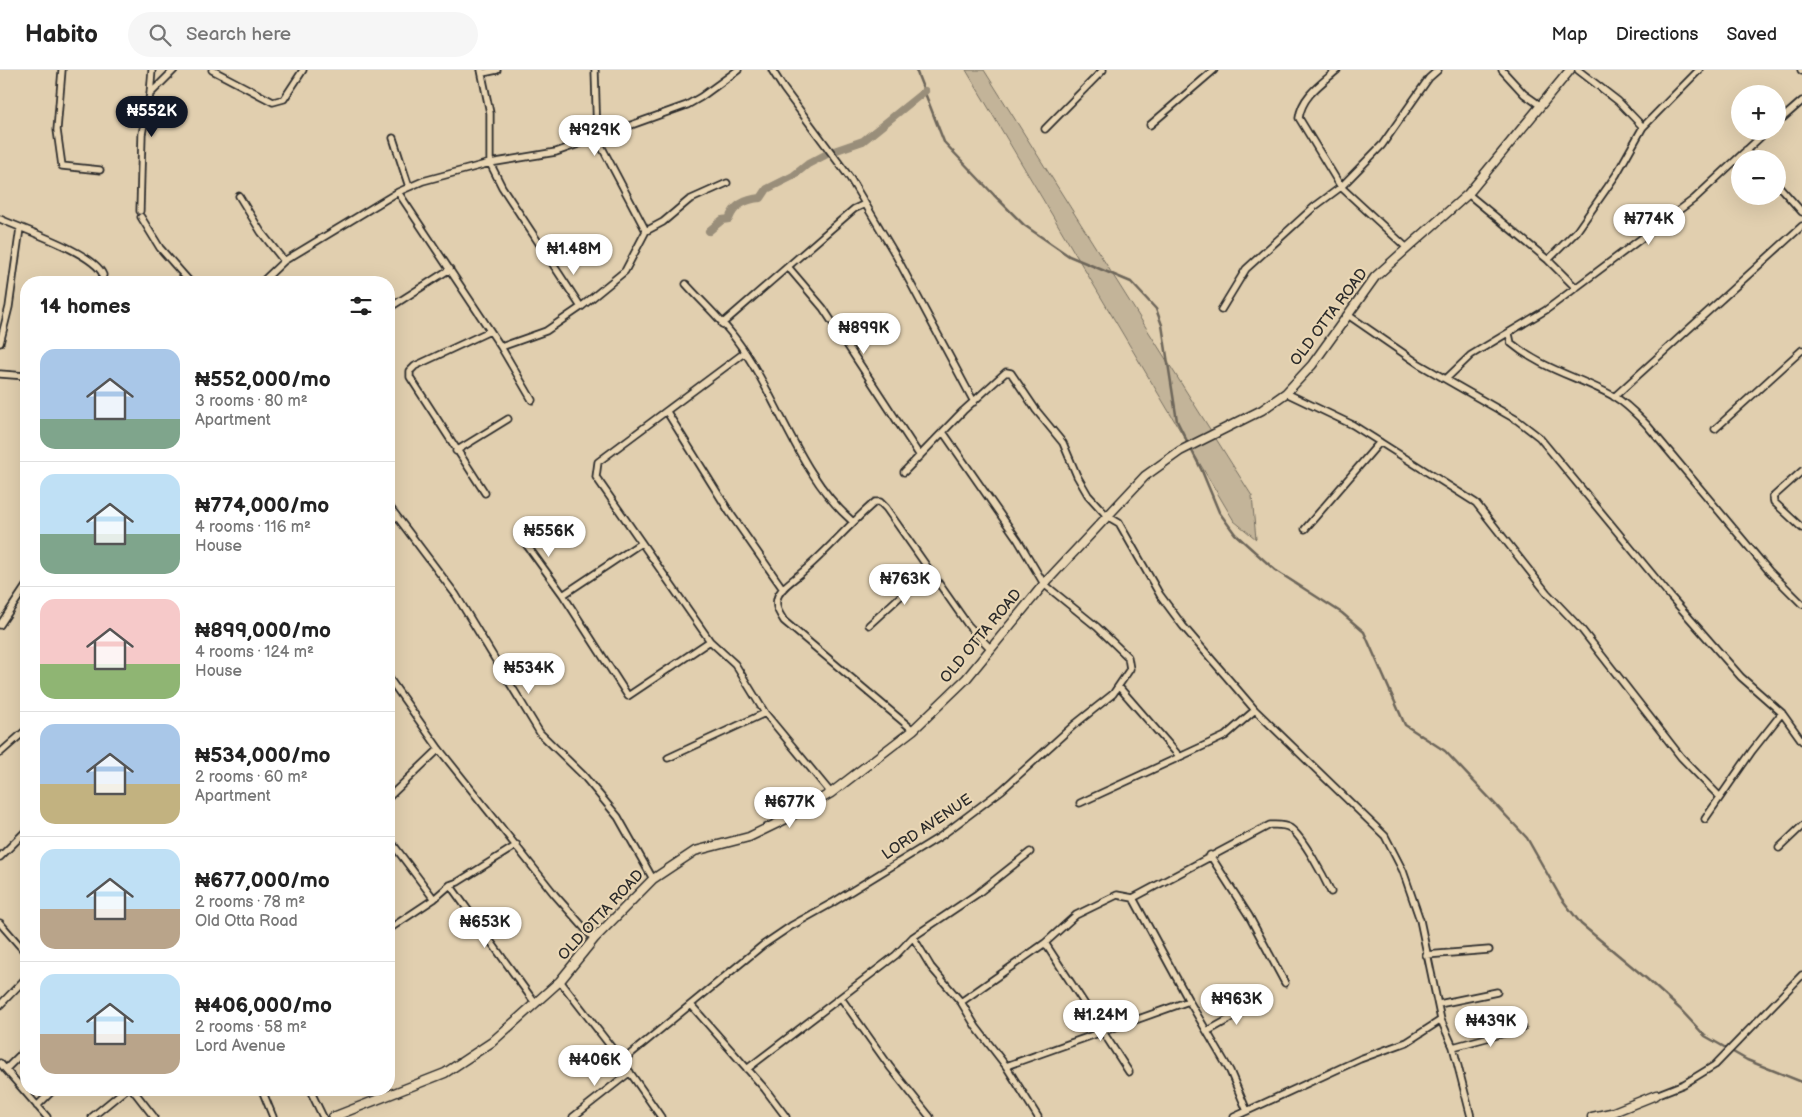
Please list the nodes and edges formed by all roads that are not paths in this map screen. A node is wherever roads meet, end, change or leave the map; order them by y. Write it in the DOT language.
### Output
graph roads {
  1 [pos="62,70"];
  2 [pos="152,70"];
  3 [pos="174,70"];
  4 [pos="212,70"];
  5 [pos="303,70"];
  6 [pos="497,70"];
  7 [pos="595,70"];
  8 [pos="738,70"];
  9 [pos="772,70"];
  10 [pos="1103,70"];
  11 [pos="1214,70"];
  12 [pos="1337,70"];
  13 [pos="1438,70"];
  14 [pos="1502,70"];
  15 [pos="1570,70"];
  16 [pos="1578,70"];
  17 [pos="1699,70"];
  18 [pos="482,72"];
  19 [pos="150,94"];
  20 [pos="1802,101"];
  21 [pos="1541,106"];
  22 [pos="1786,115"];
  23 [pos="1150,125"];
  24 [pos="1643,126"];
  25 [pos="1045,129"];
  26 [pos="393,138"];
  27 [pos="597,138"];
  28 [pos="1757,140"];
  29 [pos="1746,150"];
  30 [pos="490,163"];
  31 [pos="1731,164"];
  32 [pos="100,170"];
  33 [pos="727,183"];
  34 [pos="409,187"];
  35 [pos="1341,188"];
  36 [pos="398,192"];
  37 [pos="1468,194"];
  38 [pos="1786,194"];
  39 [pos="240,196"];
  40 [pos="866,204"];
  41 [pos="1802,212"];
  42 [pos="0,219"];
  43 [pos="1802,226"];
  44 [pos="20,228"];
  45 [pos="646,231"];
  46 [pos="1407,248"];
  47 [pos="284,260"];
  48 [pos="1548,260"];
  49 [pos="789,268"];
  50 [pos="450,269"];
  51 [pos="103,276"];
  52 [pos="185,276"];
  53 [pos="268,276"];
  54 [pos="686,284"];
  55 [pos="1576,288"];
  56 [pos="395,304"];
  57 [pos="581,306"];
  58 [pos="1221,310"];
  59 [pos="1348,315"];
  60 [pos="722,324"];
  61 [pos="490,330"];
  62 [pos="1509,334"];
  63 [pos="0,342"];
  64 [pos="501,347"];
  65 [pos="1802,350"];
  66 [pos="744,353"];
  67 [pos="0,374"];
  68 [pos="20,376"];
  69 [pos="1447,378"];
  70 [pos="1286,393"];
  71 [pos="1614,397"];
  72 [pos="532,400"];
  73 [pos="974,402"];
  74 [pos="666,412"];
  75 [pos="508,419"];
  76 [pos="1714,429"];
  77 [pos="943,432"];
  78 [pos="1380,442"];
  79 [pos="456,451"];
  80 [pos="920,456"];
  81 [pos="1802,471"];
  82 [pos="904,472"];
  83 [pos="485,493"];
  84 [pos="396,516"];
  85 [pos="1107,516"];
  86 [pos="852,521"];
  87 [pos="1802,528"];
  88 [pos="1305,529"];
  89 [pos="518,532"];
  90 [pos="641,543"];
  91 [pos="928,571"];
  92 [pos="1044,584"];
  93 [pos="783,589"];
  94 [pos="20,595"];
  95 [pos="563,596"];
  96 [pos="1802,604"];
  97 [pos="869,624"];
  98 [pos="0,625"];
  99 [pos="710,641"];
  100 [pos="990,648"];
  101 [pos="395,687"];
  102 [pos="1119,687"];
  103 [pos="1255,710"];
  104 [pos="1782,712"];
  105 [pos="765,713"];
  106 [pos="913,730"];
  107 [pos="20,735"];
  108 [pos="1802,741"];
  109 [pos="439,749"];
  110 [pos="0,753"];
  111 [pos="1179,756"];
  112 [pos="668,758"];
  113 [pos="395,790"];
  114 [pos="831,793"];
  115 [pos="1720,796"];
  116 [pos="1080,803"];
  117 [pos="1705,819"];
  118 [pos="1802,826"];
  119 [pos="20,837"];
  120 [pos="516,846"];
  121 [pos="395,847"];
  122 [pos="1779,848"];
  123 [pos="1030,852"];
  124 [pos="1210,856"];
  125 [pos="0,857"];
  126 [pos="653,879"];
  127 [pos="450,884"];
  128 [pos="1331,892"];
  129 [pos="1133,898"];
  130 [pos="434,899"];
  131 [pos="0,923"];
  132 [pos="395,925"];
  133 [pos="913,937"];
  134 [pos="594,939"];
  135 [pos="1045,943"];
  136 [pos="20,946"];
  137 [pos="1489,950"];
  138 [pos="1426,955"];
  139 [pos="1802,975"];
  140 [pos="560,981"];
  141 [pos="1285,983"];
  142 [pos="20,984"];
  143 [pos="1497,992"];
  144 [pos="841,998"];
  145 [pos="1189,1001"];
  146 [pos="961,1002"];
  147 [pos="535,1003"];
  148 [pos="1256,1004"];
  149 [pos="1439,1004"];
  150 [pos="0,1006"];
  151 [pos="692,1006"];
  152 [pos="1442,1020"];
  153 [pos="1523,1028"];
  154 [pos="1103,1030"];
  155 [pos="1208,1030"];
  156 [pos="1453,1047"];
  157 [pos="20,1055"];
  158 [pos="622,1061"];
  159 [pos="0,1063"];
  160 [pos="1006,1066"];
  161 [pos="6,1069"];
  162 [pos="747,1069"];
  163 [pos="630,1072"];
  164 [pos="1129,1072"];
  165 [pos="20,1086"];
  166 [pos="395,1089"];
  167 [pos="1656,1095"];
  168 [pos="28,1096"];
  169 [pos="47,1096"];
  170 [pos="118,1096"];
  171 [pos="138,1096"];
  172 [pos="264,1096"];
  173 [pos="313,1096"];
  174 [pos="377,1096"];
  175 [pos="36,1106"];
  176 [pos="1247,1111"];
  177 [pos="1611,1115"];
  178 [pos="47,1117"];
  179 [pos="92,1117"];
  180 [pos="154,1117"];
  181 [pos="273,1117"];
  182 [pos="324,1117"];
  183 [pos="333,1117"];
  184 [pos="573,1117"];
  185 [pos="661,1117"];
  186 [pos="786,1117"];
  187 [pos="930,1117"];
  188 [pos="1038,1117"];
  189 [pos="1234,1117"];
  190 [pos="1471,1117"];
  191 [pos="1592,1117"];
  1 -- 32 [label="street"];
  2 -- 19 [label="street"];
  3 -- 19 [label="street"];
  4 -- 5 [label="street"];
  6 -- 18 [label="street"];
  7 -- 27 [label="street"];
  8 -- 27 [label="street"];
  9 -- 40 [label="street"];
  10 -- 25 [label="street"];
  11 -- 23 [label="street"];
  12 -- 35 [label="street"];
  13 -- 35 [label="street"];
  14 -- 21 [label="street"];
  15 -- 21 [label="street, OLD OTTA ROAD"];
  16 -- 24 [label="street"];
  17 -- 24 [label="street"];
  18 -- 30 [label="street"];
  19 -- 52 [label="street"];
  20 -- 22 [label="street"];
  21 -- 37 [label="street, OLD OTTA ROAD"];
  24 -- 48 [label="street"];
  26 -- 34 [label="street"];
  27 -- 30 [label="street"];
  27 -- 45 [label="street"];
  28 -- 29 [label="street"];
  30 -- 34 [label="street"];
  30 -- 57 [label="street"];
  31 -- 55 [label="street"];
  33 -- 45 [label="street"];
  34 -- 36 [label="street"];
  35 -- 46 [label="street"];
  35 -- 58 [label="street"];
  36 -- 47 [label="street"];
  36 -- 50 [label="street"];
  37 -- 46 [label="street, OLD OTTA ROAD"];
  37 -- 48 [label="street"];
  38 -- 41 [label="street"];
  39 -- 47 [label="street"];
  40 -- 49 [label="street"];
  40 -- 73 [label="street"];
  42 -- 44 [label="street"];
  43 -- 71 [label="street"];
  44 -- 51 [label="street"];
  44 -- 63 [label="street"];
  45 -- 57 [label="street"];
  46 -- 59 [label="street, OLD OTTA ROAD"];
  47 -- 53 [label="street"];
  48 -- 55 [label="street"];
  49 -- 60 [label="street"];
  49 -- 80 [label="street"];
  50 -- 56 [label="street"];
  50 -- 61 [label="street"];
  54 -- 60 [label="street"];
  55 -- 62 [label="street"];
  57 -- 64 [label="street"];
  59 -- 69 [label="street"];
  59 -- 70 [label="street, OLD OTTA ROAD"];
  60 -- 66 [label="street"];
  61 -- 64 [label="street"];
  61 -- 79 [label="street"];
  62 -- 69 [label="street"];
  62 -- 71 [label="street"];
  64 -- 72 [label="street"];
  65 -- 76 [label="street"];
  66 -- 74 [label="street"];
  66 -- 86 [label="street"];
  67 -- 68 [label="street"];
  69 -- 104 [label="street"];
  70 -- 78 [label="street"];
  70 -- 85 [label="street, OLD OTTA ROAD"];
  71 -- 96 [label="street"];
  73 -- 77 [label="street"];
  73 -- 85 [label="street"];
  74 -- 90 [label="street"];
  74 -- 93 [label="street"];
  75 -- 79 [label="street"];
  77 -- 80 [label="street"];
  77 -- 92 [label="street"];
  78 -- 88 [label="street"];
  78 -- 115 [label="street"];
  79 -- 83 [label="street"];
  80 -- 82 [label="street"];
  81 -- 87 [label="street"];
  84 -- 126 [label="street"];
  85 -- 92 [label="street, OLD OTTA ROAD"];
  85 -- 103 [label="street"];
  86 -- 91 [label="street"];
  86 -- 93 [label="street"];
  89 -- 95 [label="street"];
  90 -- 95 [label="street"];
  90 -- 99 [label="street"];
  91 -- 97 [label="street"];
  91 -- 100 [label="street"];
  92 -- 100 [label="street, OLD OTTA ROAD"];
  92 -- 102 [label="street, LORD AVENUE"];
  93 -- 106 [label="street"];
  94 -- 98 [label="street"];
  95 -- 99 [label="street"];
  99 -- 105 [label="street"];
  100 -- 106 [label="street, OLD OTTA ROAD"];
  101 -- 109 [label="street"];
  102 -- 111 [label="street"];
  102 -- 151 [label="street, LORD AVENUE"];
  103 -- 111 [label="street"];
  103 -- 138 [label="street"];
  104 -- 108 [label="street"];
  104 -- 115 [label="street"];
  105 -- 112 [label="street"];
  105 -- 114 [label="street"];
  106 -- 114 [label="street, OLD OTTA ROAD"];
  107 -- 110 [label="street"];
  109 -- 113 [label="street"];
  109 -- 120 [label="street"];
  111 -- 116 [label="street"];
  114 -- 126 [label="street, OLD OTTA ROAD"];
  115 -- 117 [label="street"];
  118 -- 122 [label="street"];
  119 -- 125 [label="street"];
  120 -- 127 [label="street"];
  120 -- 134 [label="street"];
  121 -- 130 [label="street"];
  123 -- 133 [label="street"];
  124 -- 128 [label="street"];
  124 -- 129 [label="street"];
  124 -- 141 [label="street"];
  126 -- 134 [label="street, OLD OTTA ROAD"];
  127 -- 130 [label="street"];
  127 -- 147 [label="street"];
  129 -- 135 [label="street"];
  129 -- 145 [label="street"];
  130 -- 132 [label="street"];
  131 -- 136 [label="street"];
  133 -- 144 [label="street"];
  133 -- 146 [label="street"];
  134 -- 140 [label="street, OLD OTTA ROAD"];
  135 -- 146 [label="street"];
  135 -- 154 [label="street"];
  137 -- 138 [label="street"];
  138 -- 149 [label="street"];
  139 -- 167 [label="street"];
  140 -- 147 [label="street, OLD OTTA ROAD"];
  140 -- 158 [label="street"];
  142 -- 150 [label="street"];
  143 -- 149 [label="street"];
  144 -- 162 [label="street"];
  144 -- 187 [label="street"];
  145 -- 154 [label="street"];
  145 -- 155 [label="street"];
  146 -- 160 [label="street"];
  147 -- 166 [label="street, OLD OTTA ROAD"];
  148 -- 155 [label="street"];
  149 -- 152 [label="street"];
  151 -- 158 [label="street, LORD AVENUE"];
  151 -- 162 [label="street"];
  152 -- 156 [label="street"];
  152 -- 176 [label="street"];
  153 -- 156 [label="street"];
  154 -- 160 [label="street"];
  154 -- 164 [label="street"];
  155 -- 176 [label="street"];
  156 -- 190 [label="street"];
  157 -- 161 [label="street"];
  158 -- 163 [label="street"];
  159 -- 161 [label="street"];
  160 -- 188 [label="street"];
  161 -- 165 [label="street"];
  162 -- 186 [label="street"];
  163 -- 184 [label="street"];
  163 -- 185 [label="street"];
  167 -- 177 [label="street"];
  168 -- 175 [label="street"];
  169 -- 175 [label="street"];
  170 -- 179 [label="street"];
  171 -- 180 [label="street"];
  172 -- 181 [label="street"];
  173 -- 182 [label="street"];
  174 -- 183 [label="street, OLD OTTA ROAD"];
  175 -- 178 [label="street"];
  176 -- 189 [label="street"];
  177 -- 191 [label="street"];
}
